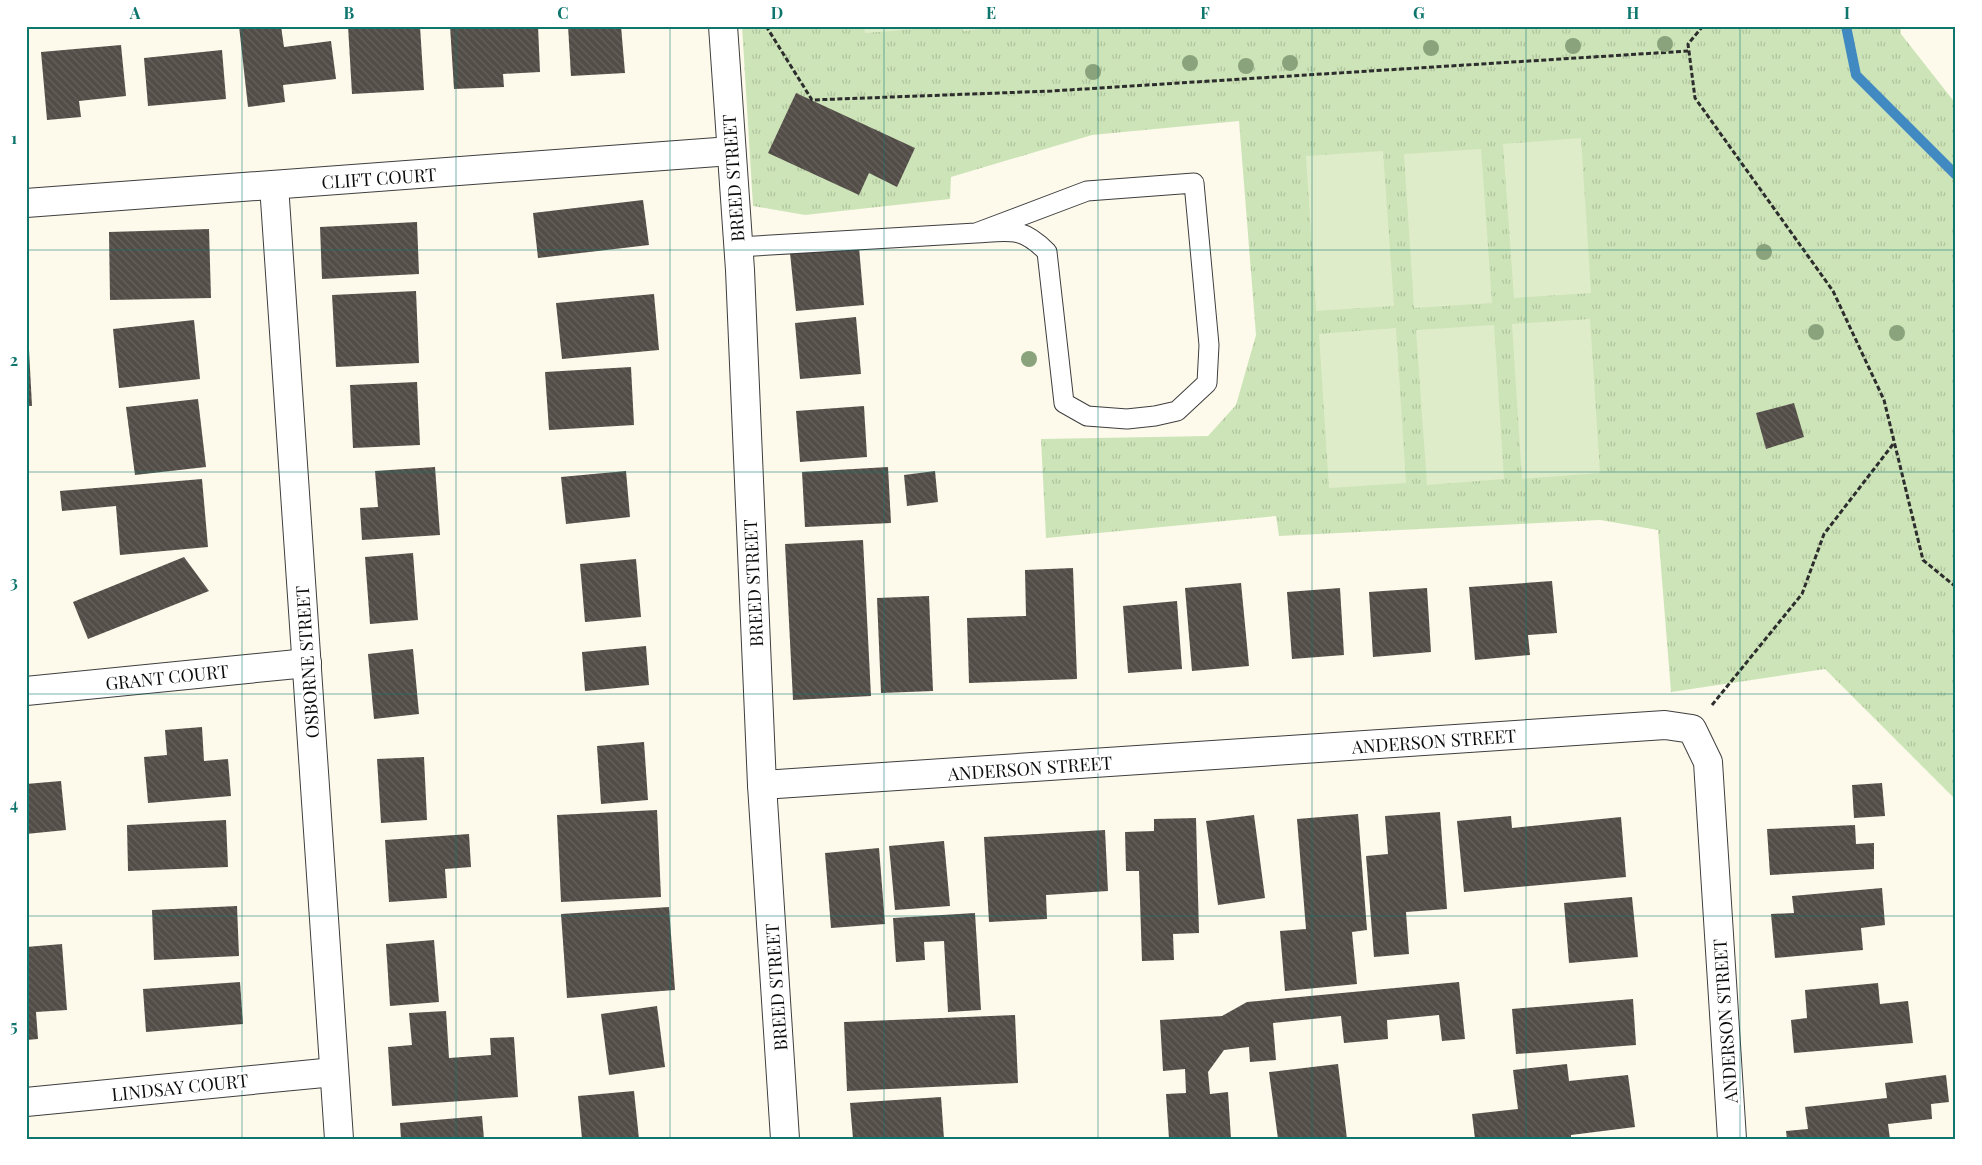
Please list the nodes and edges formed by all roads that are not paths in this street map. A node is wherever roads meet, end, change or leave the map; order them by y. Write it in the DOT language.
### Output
graph roads {
  1 [pos="723,26"];
  2 [pos="731,151"];
  3 [pos="274,186"];
  4 [pos="26,203"];
  5 [pos="976,233"];
  6 [pos="738,247"];
  7 [pos="307,663"];
  8 [pos="26,691"];
  9 [pos="762,786"];
  10 [pos="334,1072"];
  11 [pos="26,1102"];
  12 [pos="339,1139"];
  13 [pos="785,1139"];
  14 [pos="1732,1139"];
  1 -- 2 [label="street, BREED STREET"];
  2 -- 3 [label="street, CLIFT COURT"];
  2 -- 6 [label="street, BREED STREET"];
  3 -- 4 [label="street, CLIFT COURT"];
  3 -- 7 [label="street, OSBORNE STREET"];
  5 -- 5 [label="lane"];
  5 -- 6 [label="lane"];
  6 -- 9 [label="street, BREED STREET"];
  7 -- 8 [label="street, GRANT COURT"];
  7 -- 10 [label="street, OSBORNE STREET"];
  9 -- 13 [label="street, BREED STREET"];
  9 -- 14 [label="street, ANDERSON STREET"];
  10 -- 11 [label="street, LINDSAY COURT"];
  10 -- 12 [label="street, OSBORNE STREET"];
}
